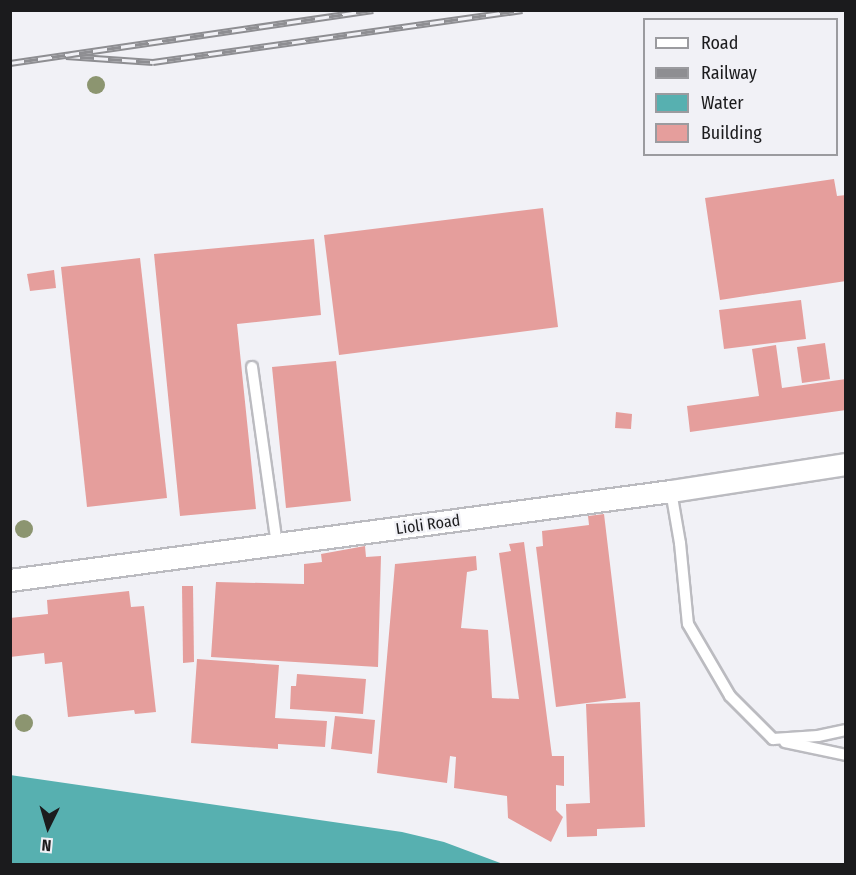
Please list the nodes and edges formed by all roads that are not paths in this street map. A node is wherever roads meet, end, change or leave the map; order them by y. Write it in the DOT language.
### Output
graph roads {
  1 [pos="252,367"];
  2 [pos="846,464"];
  3 [pos="671,491"];
  4 [pos="277,546"];
  5 [pos="10,580"];
  6 [pos="846,730"];
  7 [pos="773,739"];
  8 [pos="846,754"];
  1 -- 4 [label="lane"];
  2 -- 3 [label="street, Lioli Road"];
  3 -- 4 [label="street, Lioli Road"];
  3 -- 7 [label="lane"];
  4 -- 5 [label="street, Lioli Road"];
  6 -- 7 [label="lane"];
  7 -- 8 [label="lane"];
}
